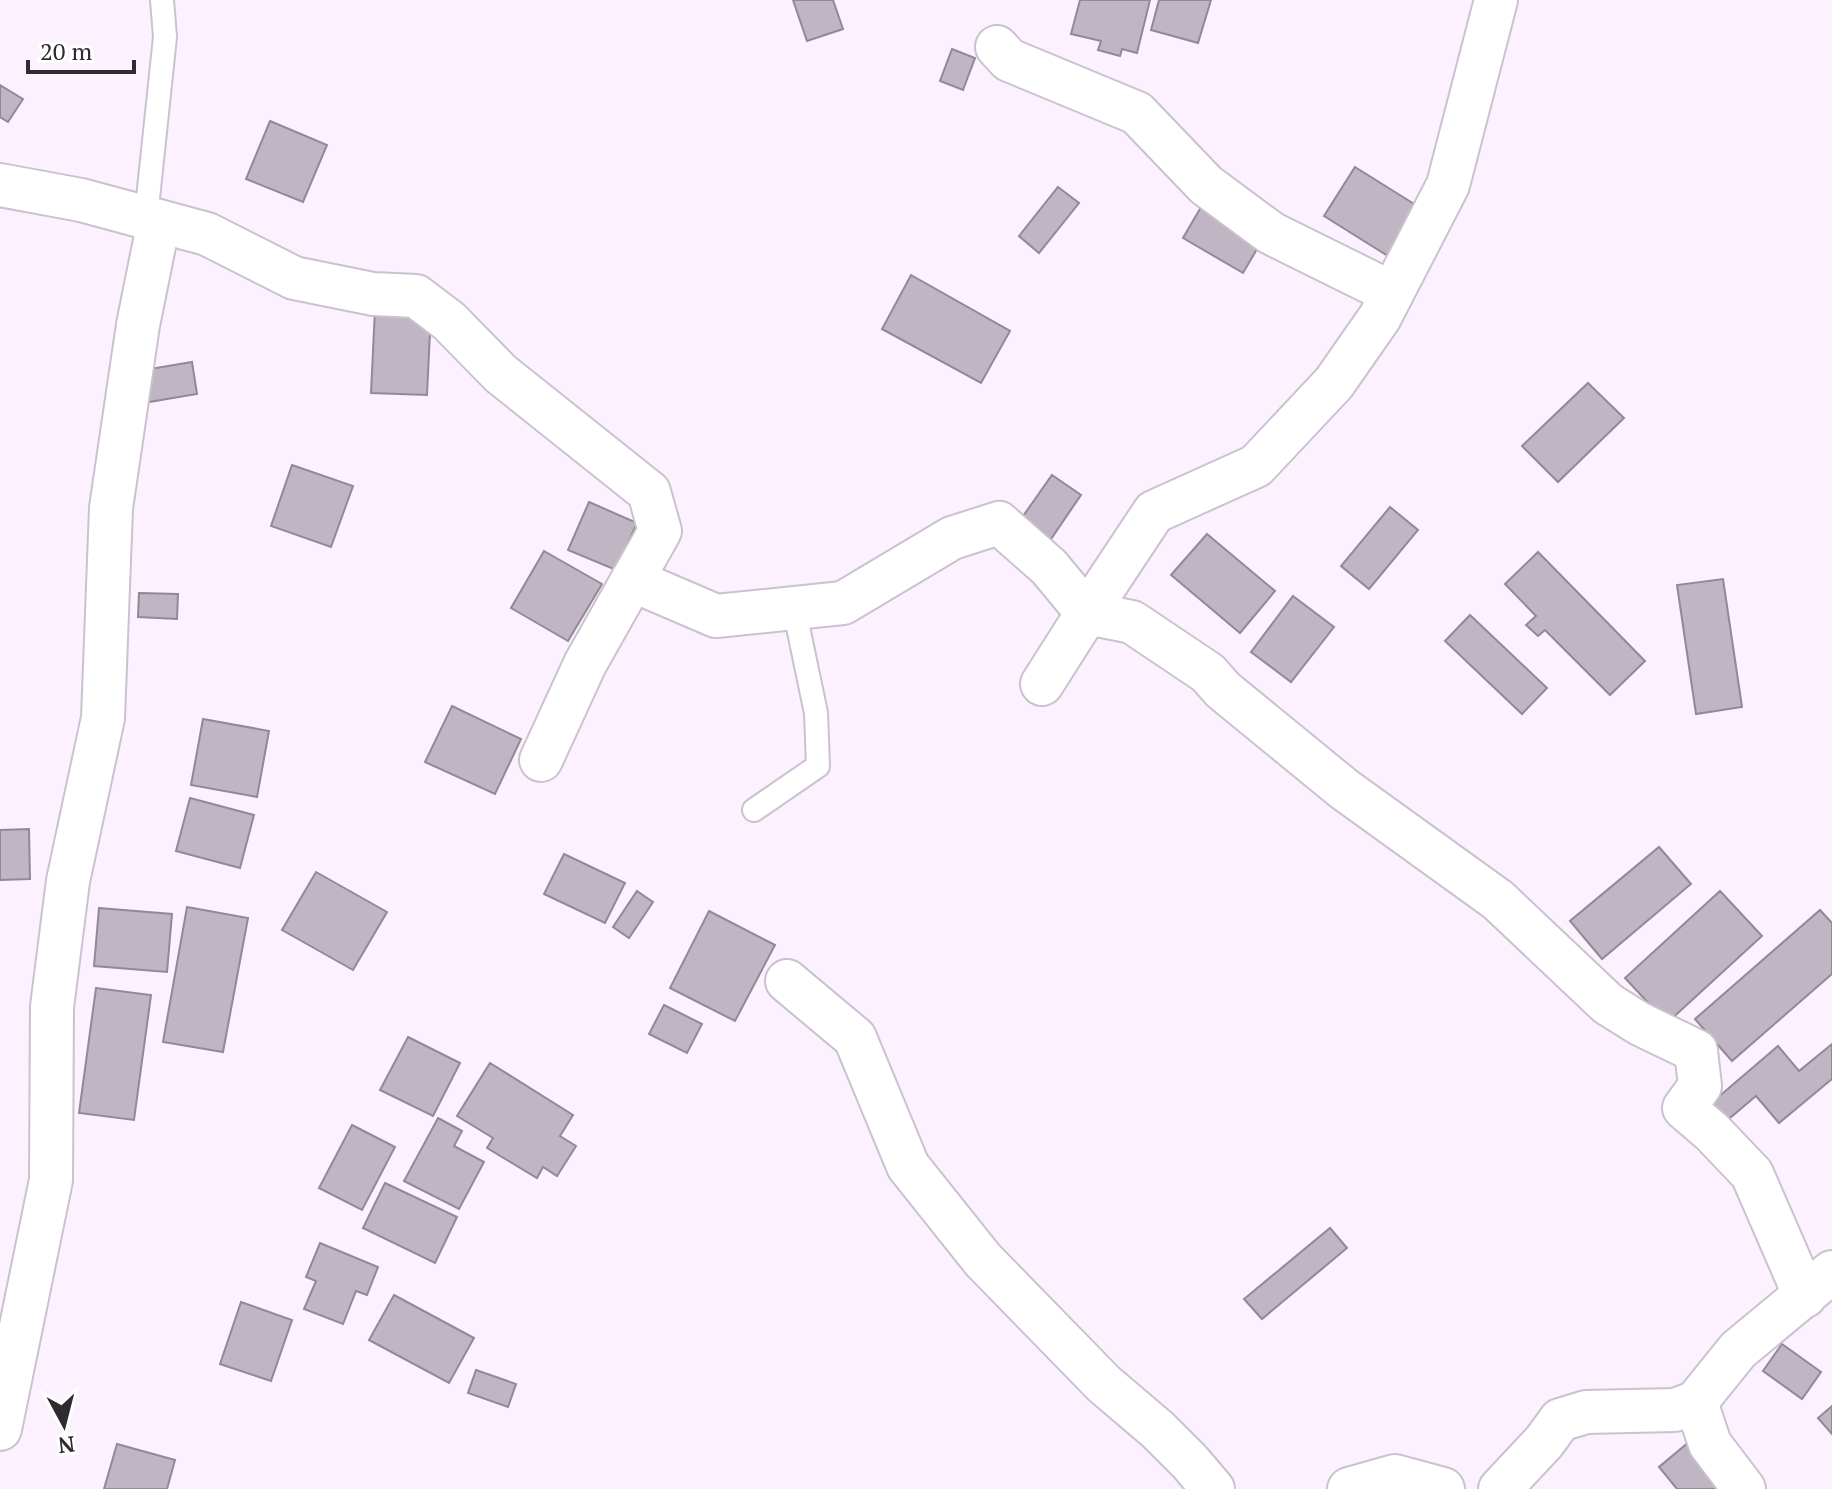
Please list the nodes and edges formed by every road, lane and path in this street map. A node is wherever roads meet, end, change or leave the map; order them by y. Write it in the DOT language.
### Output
graph roads {
  1 [pos="162,0"];
  2 [pos="1496,0"];
  3 [pos="997,47"];
  4 [pos="0,185"];
  5 [pos="153,219"];
  6 [pos="1392,293"];
  7 [pos="632,580"];
  8 [pos="794,608"];
  9 [pos="1087,613"];
  10 [pos="1042,684"];
  11 [pos="541,760"];
  12 [pos="754,810"];
  13 [pos="787,981"];
  14 [pos="1818,1284"];
  15 [pos="1696,1402"];
  16 [pos="0,1429"];
  17 [pos="1213,1489"];
  18 [pos="1349,1489"];
  19 [pos="1443,1489"];
  20 [pos="1500,1489"];
  21 [pos="1744,1489"];
  1 -- 5 [label="lane"];
  2 -- 6 [label="street"];
  3 -- 6 [label="street"];
  4 -- 5 [label="street"];
  5 -- 7 [label="street"];
  5 -- 16 [label="street"];
  6 -- 9 [label="street"];
  7 -- 8 [label="street"];
  7 -- 11 [label="street"];
  8 -- 9 [label="street"];
  8 -- 12 [label="lane"];
  9 -- 10 [label="street"];
  9 -- 14 [label="street"];
  13 -- 17 [label="street"];
  14 -- 15 [label="street"];
  15 -- 20 [label="street"];
  15 -- 21 [label="street"];
  18 -- 19 [label="street"];
}
